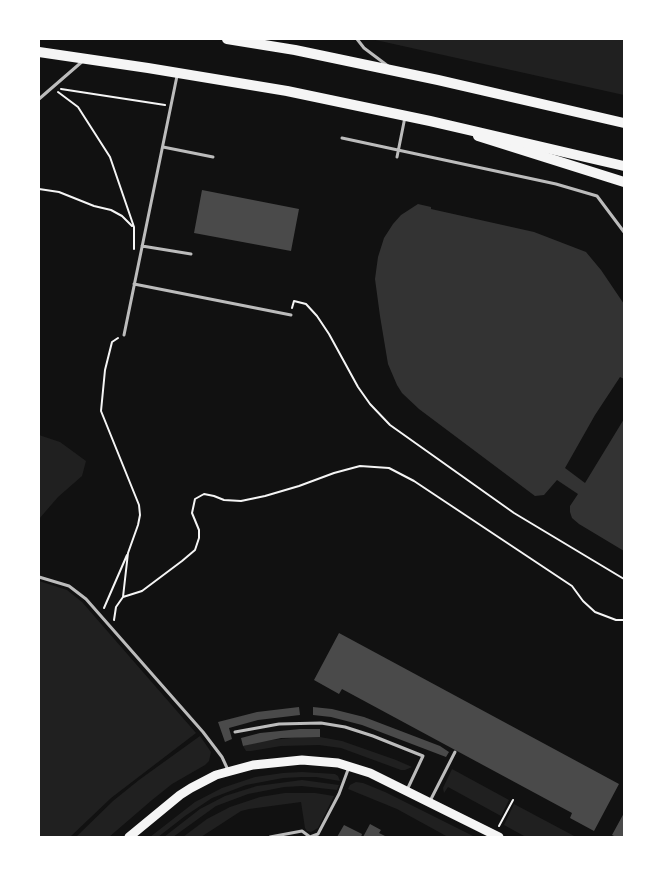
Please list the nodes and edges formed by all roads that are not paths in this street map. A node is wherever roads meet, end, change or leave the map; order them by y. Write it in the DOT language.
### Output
graph roads {
  1 [pos="227,39"];
  2 [pos="357,39"];
  3 [pos="39,52"];
  4 [pos="85,59"];
  5 [pos="395,71"];
  6 [pos="178,73"];
  7 [pos="39,99"];
  8 [pos="405,116"];
  9 [pos="430,121"];
  10 [pos="624,123"];
  11 [pos="342,138"];
  12 [pos="162,147"];
  13 [pos="399,149"];
  14 [pos="213,157"];
  15 [pos="397,157"];
  16 [pos="624,166"];
  17 [pos="624,182"];
  18 [pos="624,232"];
  19 [pos="142,246"];
  20 [pos="191,254"];
  21 [pos="134,284"];
  22 [pos="291,315"];
  23 [pos="124,335"];
  24 [pos="39,577"];
  25 [pos="235,732"];
  26 [pos="455,752"];
  27 [pos="350,766"];
  28 [pos="229,770"];
  29 [pos="407,790"];
  30 [pos="430,802"];
  31 [pos="497,836"];
  32 [pos="129,837"];
  33 [pos="270,837"];
  1 -- 5 [label="main road"];
  2 -- 5 [label="lane"];
  3 -- 4 [label="main road"];
  4 -- 6 [label="main road"];
  4 -- 7 [label="lane"];
  5 -- 10 [label="main road"];
  6 -- 8 [label="main road"];
  6 -- 12 [label="lane"];
  8 -- 9 [label="main road"];
  8 -- 13 [label="lane"];
  9 -- 16 [label="main road"];
  9 -- 17 [label="main road"];
  11 -- 13 [label="lane"];
  12 -- 14 [label="lane"];
  12 -- 19 [label="lane"];
  13 -- 15 [label="lane"];
  13 -- 18 [label="lane"];
  19 -- 20 [label="lane"];
  19 -- 21 [label="lane"];
  21 -- 22 [label="lane"];
  21 -- 23 [label="lane"];
  24 -- 28 [label="lane"];
  25 -- 29 [label="lane"];
  26 -- 30 [label="lane"];
  27 -- 28 [label="main road"];
  27 -- 29 [label="main road"];
  27 -- 33 [label="lane"];
  28 -- 32 [label="main road"];
  29 -- 30 [label="main road"];
  30 -- 31 [label="main road"];
}
